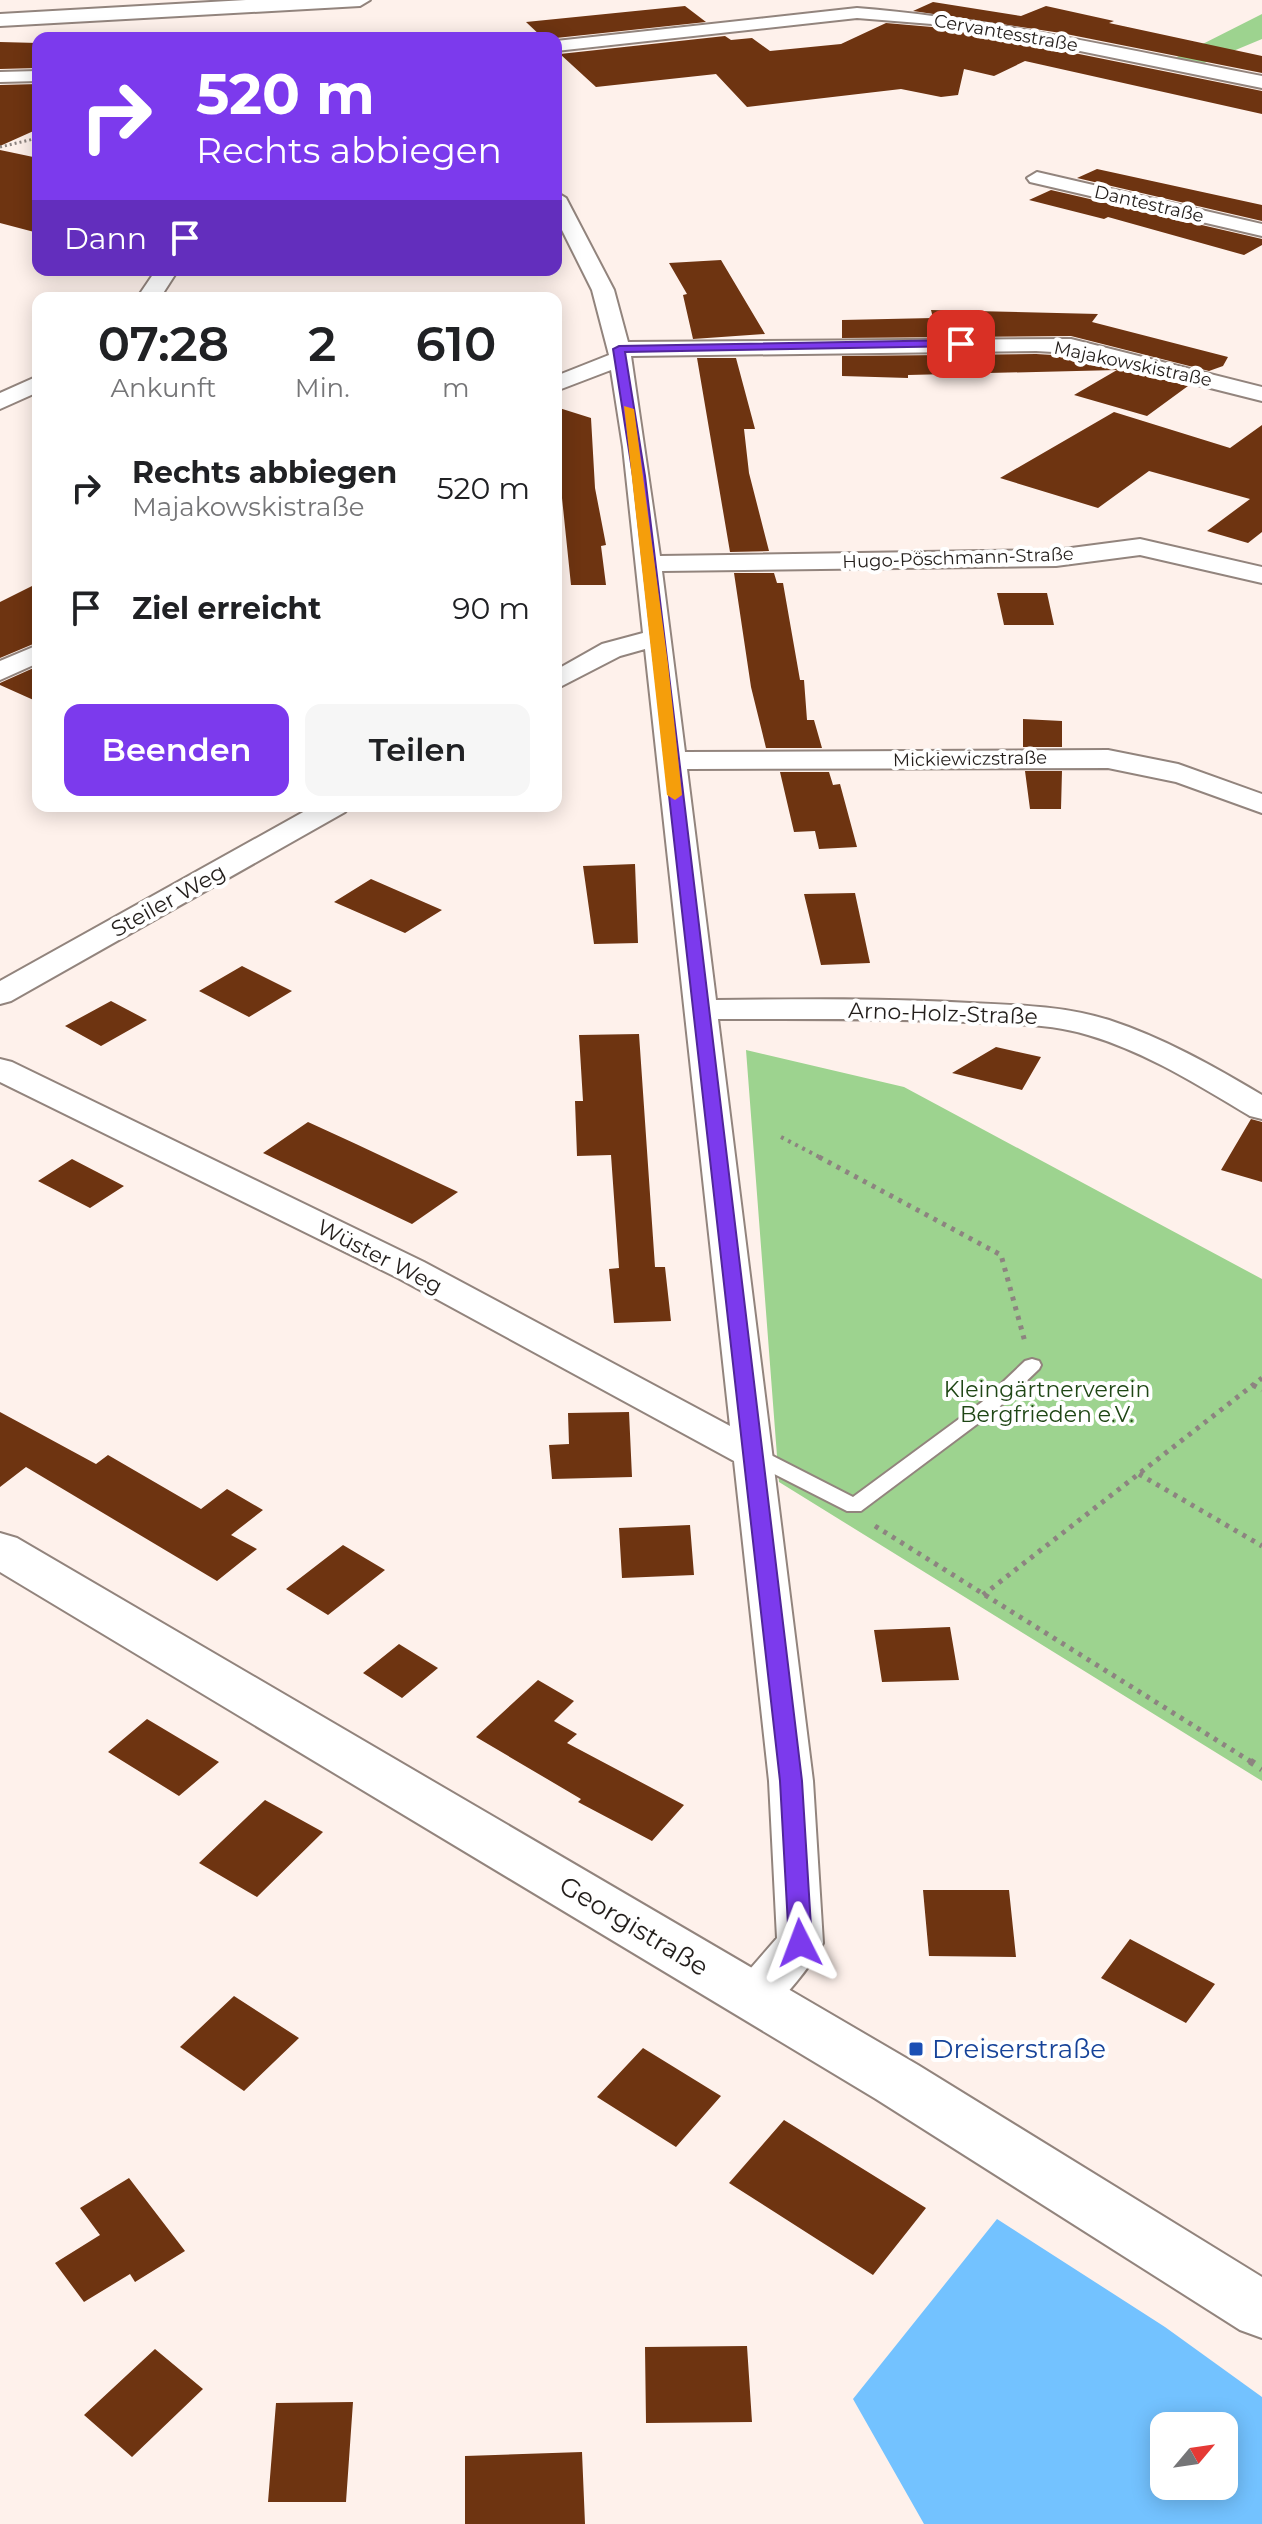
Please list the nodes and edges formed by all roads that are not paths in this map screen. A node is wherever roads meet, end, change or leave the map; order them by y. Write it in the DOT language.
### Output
graph roads {
  1 [pos="230,0"];
  2 [pos="360,0"];
  3 [pos="0,12"];
  4 [pos="0,22"];
  5 [pos="562,45"];
  6 [pos="32,76"];
  7 [pos="0,77"];
  8 [pos="1262,82"];
  9 [pos="1037,178"];
  10 [pos="562,210"];
  11 [pos="1262,230"];
  12 [pos="619,353"];
  13 [pos="0,378"];
  14 [pos="562,381"];
  15 [pos="32,384"];
  16 [pos="32,387"];
  17 [pos="1262,394"];
  18 [pos="0,402"];
  19 [pos="650,564"];
  20 [pos="1262,575"];
  21 [pos="658,637"];
  22 [pos="32,656"];
  23 [pos="0,672"];
  24 [pos="562,678"];
  25 [pos="671,761"];
  26 [pos="1262,804"];
  27 [pos="324,812"];
  28 [pos="0,994"];
  29 [pos="700,1010"];
  30 [pos="0,1069"];
  31 [pos="1262,1109"];
  32 [pos="1032,1365"];
  33 [pos="754,1455"];
  34 [pos="0,1550"];
  35 [pos="754,1997"];
  36 [pos="1262,2310"];
  1 -- 3 [label="street"];
  2 -- 4 [label="street"];
  5 -- 8 [label="street, Cervantesstraße"];
  6 -- 7 [label="street"];
  9 -- 11 [label="street, Dantestraße"];
  10 -- 12 [label="street"];
  12 -- 14 [label="street, Majakowskistraße"];
  12 -- 17 [label="street, Majakowskistraße"];
  12 -- 19 [label="street"];
  13 -- 15 [label="street"];
  16 -- 18 [label="street"];
  19 -- 20 [label="street, Hugo-Pöschmann-Straße"];
  19 -- 21 [label="street"];
  21 -- 24 [label="street"];
  21 -- 25 [label="street"];
  22 -- 23 [label="street"];
  25 -- 26 [label="street, Mickiewiczstraße"];
  25 -- 29 [label="street"];
  27 -- 28 [label="street, Steiler Weg"];
  29 -- 31 [label="street, Arno-Holz-Straße"];
  29 -- 33 [label="street"];
  30 -- 33 [label="street, Wüster Weg"];
  32 -- 33 [label="lane"];
  33 -- 35 [label="street"];
  34 -- 35 [label="street, Georgistraße"];
  35 -- 36 [label="street, Georgistraße"];
}
